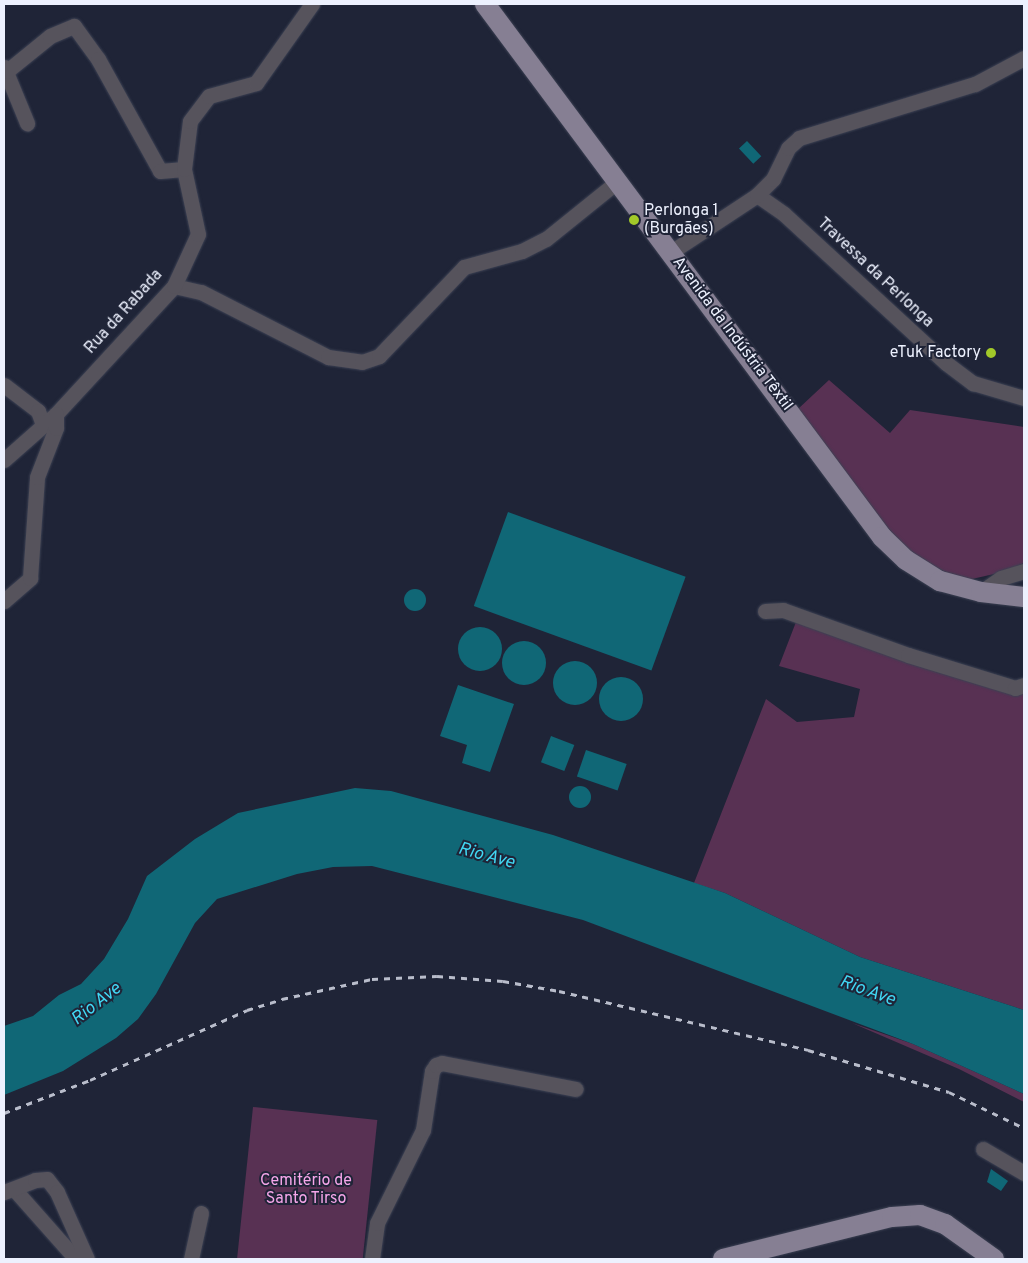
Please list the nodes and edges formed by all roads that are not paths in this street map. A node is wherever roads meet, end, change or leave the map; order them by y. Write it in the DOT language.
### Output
graph roads {
  1 [pos="312,4"];
  2 [pos="485,4"];
  3 [pos="1024,58"];
  4 [pos="5,69"];
  5 [pos="27,123"];
  6 [pos="184,169"];
  7 [pos="618,181"];
  8 [pos="757,195"];
  9 [pos="671,252"];
  10 [pos="174,286"];
  11 [pos="4,385"];
  12 [pos="1024,398"];
  13 [pos="56,414"];
  14 [pos="43,424"];
  15 [pos="4,460"];
  16 [pos="1024,571"];
  17 [pos="981,592"];
  18 [pos="1024,597"];
  19 [pos="4,600"];
  20 [pos="765,612"];
  21 [pos="1024,685"];
  22 [pos="576,1089"];
  23 [pos="983,1148"];
  24 [pos="1024,1173"];
  25 [pos="9,1190"];
  26 [pos="201,1213"];
  27 [pos="76,1259"];
  28 [pos="87,1259"];
  29 [pos="191,1259"];
  30 [pos="372,1259"];
  31 [pos="723,1259"];
  32 [pos="994,1259"];
  1 -- 6 [label="street, Rua da Rabada"];
  2 -- 7 [label="main road, Avenida da Indústria Têxtil"];
  3 -- 8 [label="street"];
  4 -- 5 [label="street"];
  4 -- 6 [label="street"];
  6 -- 10 [label="street, Rua da Rabada"];
  7 -- 9 [label="main road, Avenida da Indústria Têxtil"];
  7 -- 10 [label="street"];
  8 -- 9 [label="street"];
  8 -- 12 [label="street, Travessa da Perlonga"];
  9 -- 17 [label="main road, Avenida da Indústria Têxtil"];
  10 -- 13 [label="street, Rua da Rabada"];
  11 -- 14 [label="street"];
  13 -- 14 [label="street, Rua da Rabada"];
  13 -- 19 [label="street"];
  14 -- 15 [label="street, Rua da Rabada"];
  16 -- 17 [label="street"];
  17 -- 18 [label="main road, Avenida da Indústria Têxtil"];
  20 -- 21 [label="street"];
  22 -- 30 [label="street"];
  23 -- 24 [label="street"];
  25 -- 27 [label="street"];
  25 -- 28 [label="street"];
  26 -- 29 [label="street"];
  31 -- 32 [label="main road"];
}
